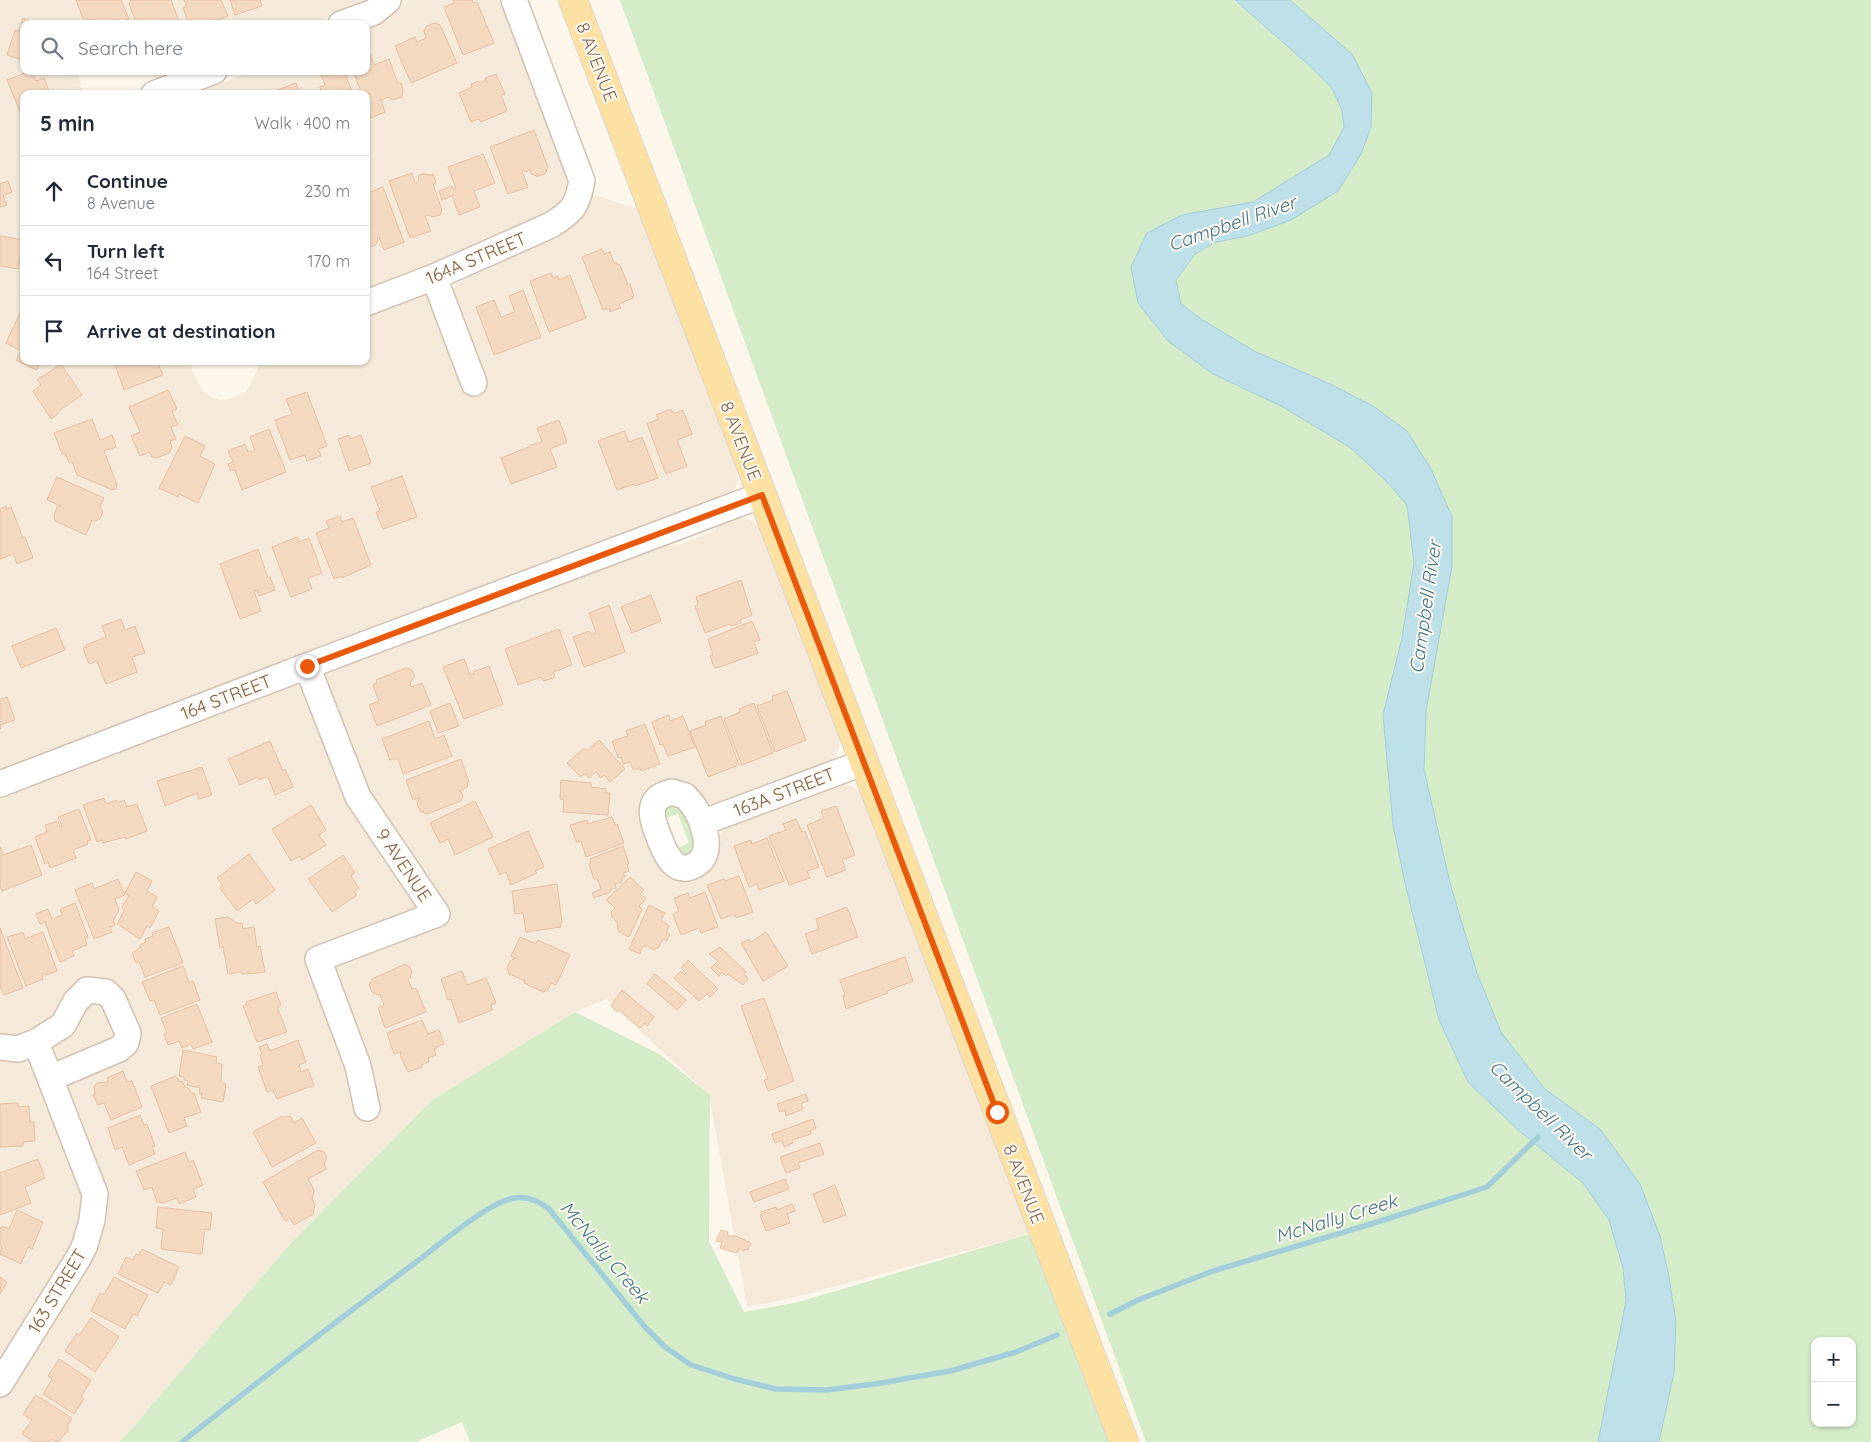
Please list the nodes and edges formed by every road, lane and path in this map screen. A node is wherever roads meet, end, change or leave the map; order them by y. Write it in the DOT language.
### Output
graph roads {
  1 [pos="388,0"];
  2 [pos="514,0"];
  3 [pos="573,0"];
  4 [pos="352,20"];
  5 [pos="204,75"];
  6 [pos="164,90"];
  7 [pos="434,276"];
  8 [pos="370,301"];
  9 [pos="474,383"];
  10 [pos="762,495"];
  11 [pos="307,666"];
  12 [pos="865,762"];
  13 [pos="0,784"];
  14 [pos="704,822"];
  15 [pos="36,1042"];
  16 [pos="0,1047"];
  17 [pos="51,1078"];
  18 [pos="367,1108"];
  19 [pos="0,1384"];
  20 [pos="1124,1442"];
  1 -- 4 [label="street"];
  2 -- 7 [label="street, 164A STREET"];
  3 -- 10 [label="main road, 8 AVENUE"];
  5 -- 6 [label="street"];
  7 -- 8 [label="street, 164A STREET"];
  7 -- 9 [label="street"];
  10 -- 11 [label="street, 164 STREET"];
  10 -- 12 [label="main road, 8 AVENUE"];
  11 -- 13 [label="street, 164 STREET"];
  11 -- 18 [label="street, 9 AVENUE"];
  12 -- 14 [label="street, 163A STREET"];
  12 -- 20 [label="main road, 8 AVENUE"];
  15 -- 16 [label="street"];
  15 -- 17 [label="street, 163 STREET"];
  15 -- 17 [label="street"];
  17 -- 19 [label="street, 163 STREET"];
}
